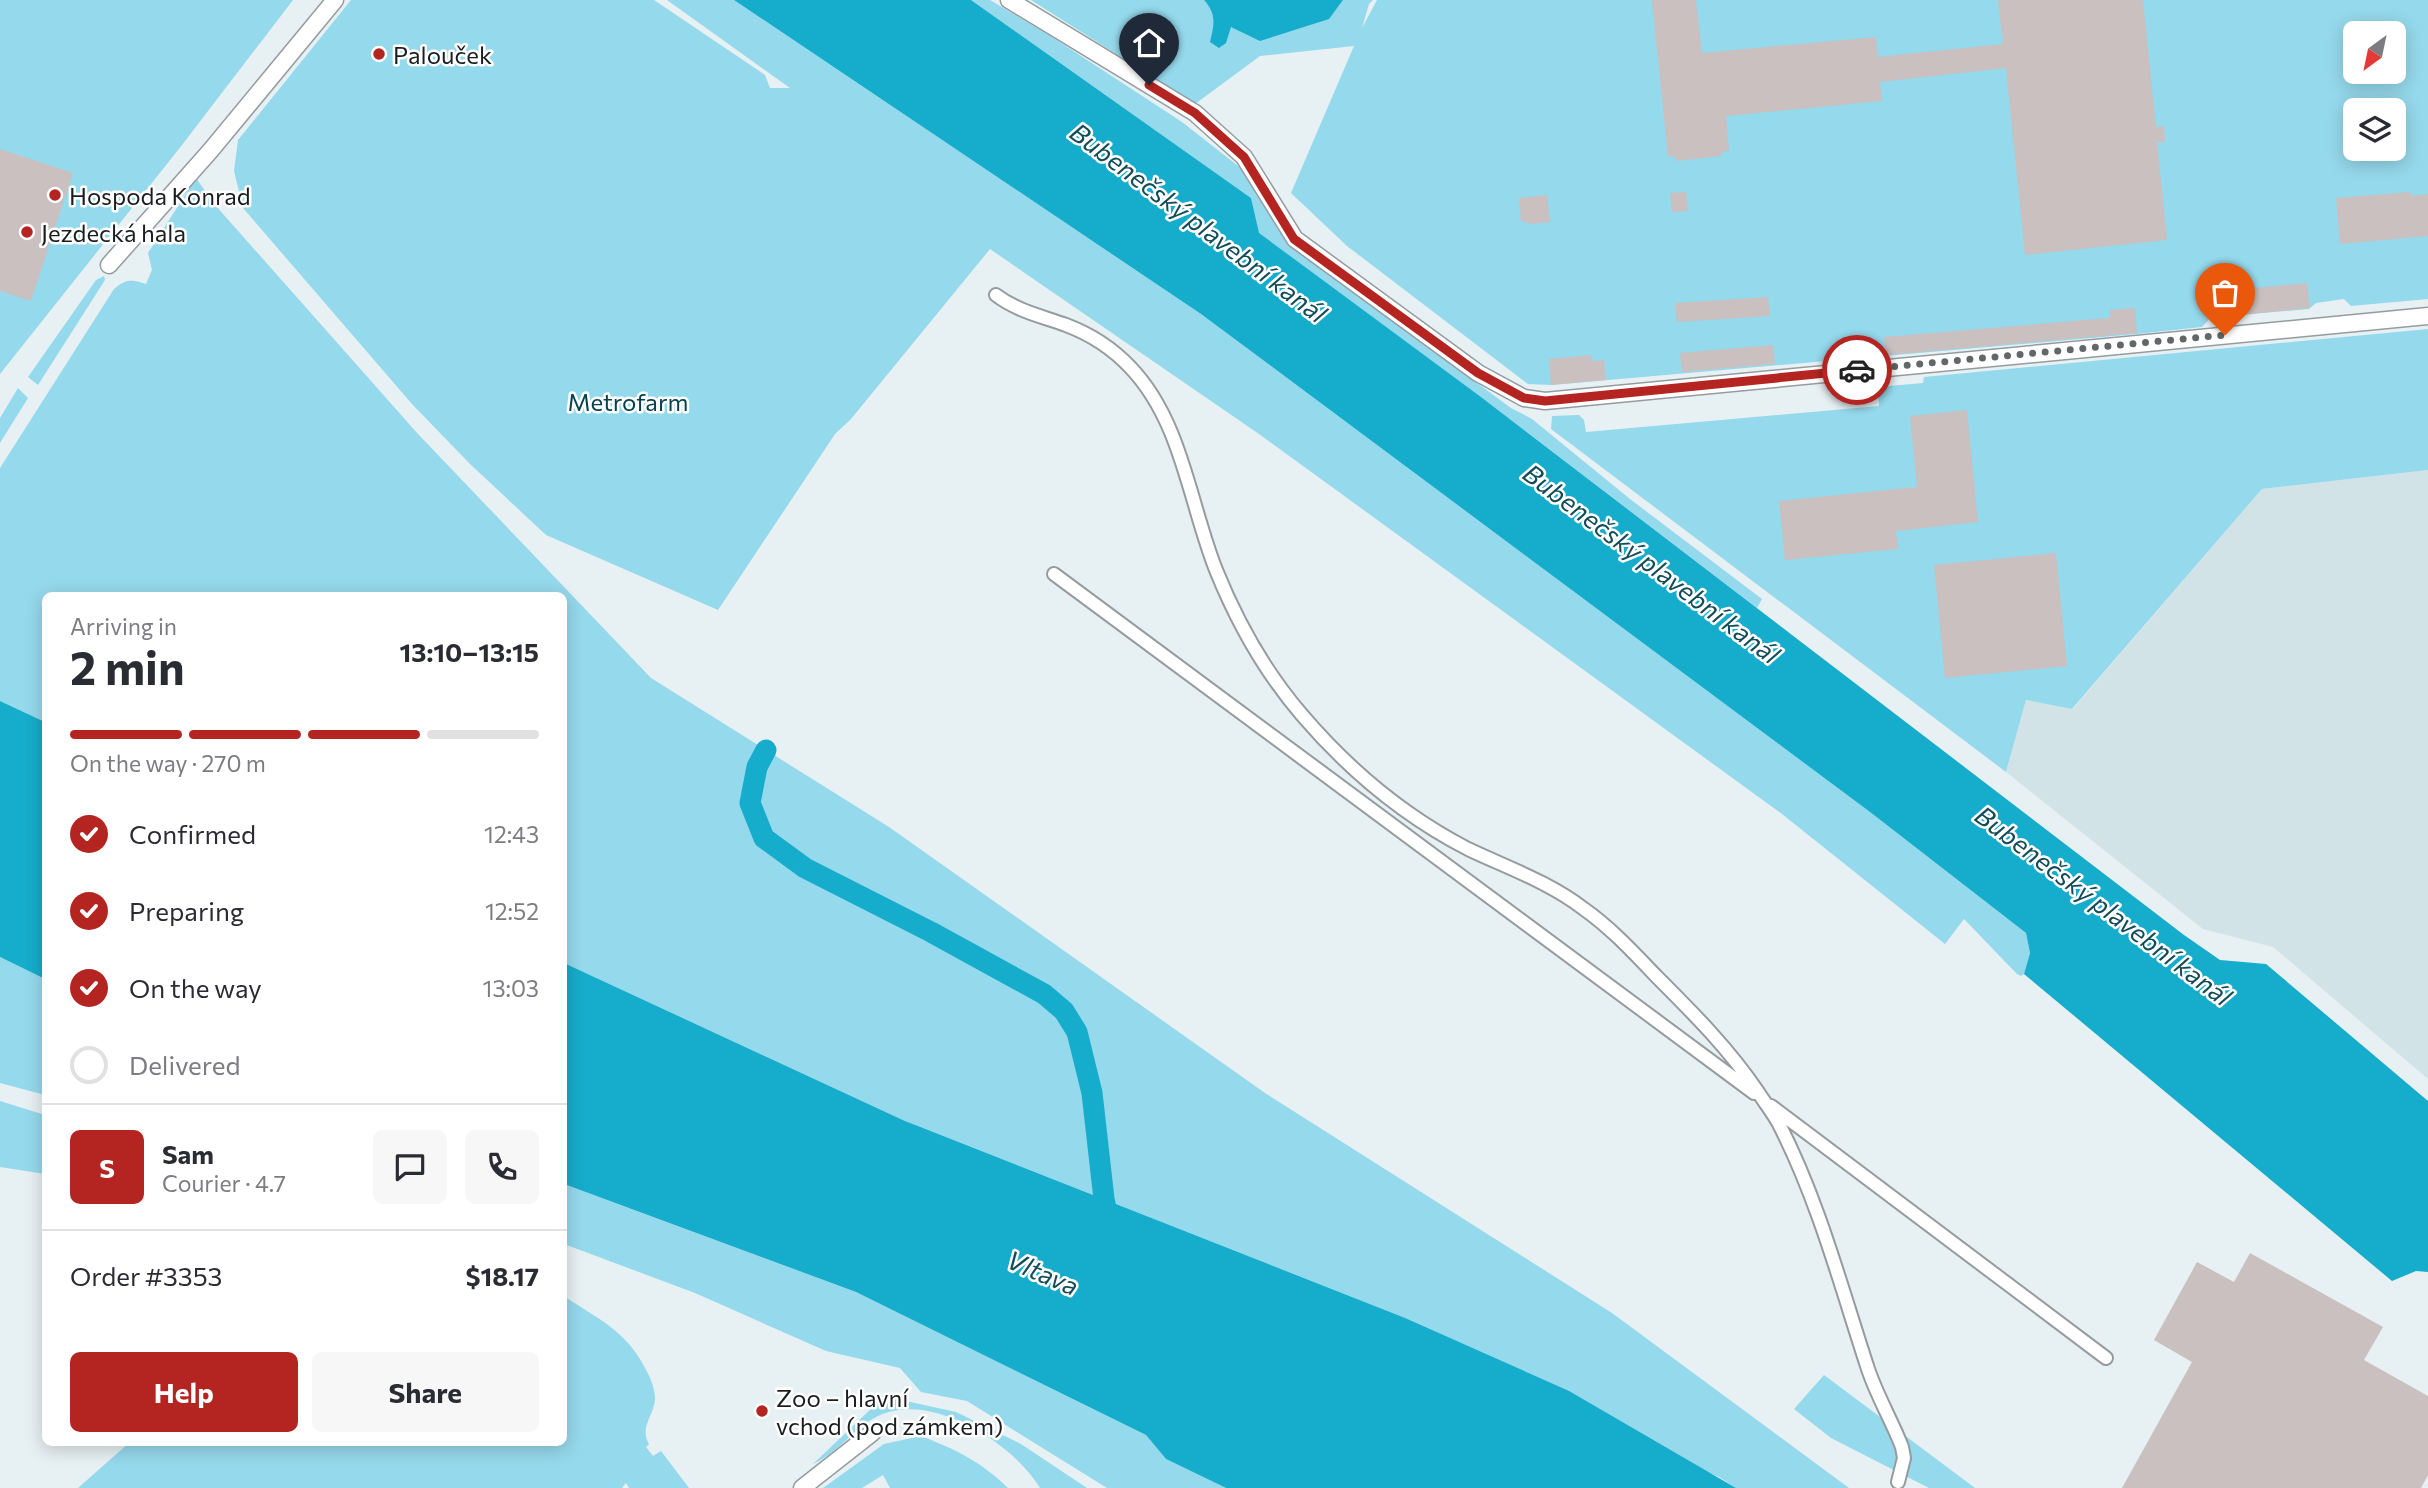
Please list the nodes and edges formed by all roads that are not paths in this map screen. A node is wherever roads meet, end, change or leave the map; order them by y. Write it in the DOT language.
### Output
graph roads {
  1 [pos="335,0"];
  2 [pos="1009,0"];
  3 [pos="109,265"];
  4 [pos="996,295"];
  5 [pos="2428,316"];
  6 [pos="1054,574"];
  7 [pos="1763,1099"];
  8 [pos="2106,1359"];
  9 [pos="873,1433"];
  10 [pos="1898,1482"];
  11 [pos="803,1488"];
  1 -- 3 [label="street"];
  2 -- 5 [label="street"];
  4 -- 7 [label="street"];
  6 -- 7 [label="street"];
  7 -- 8 [label="street"];
  7 -- 10 [label="street"];
  9 -- 11 [label="street"];
}
